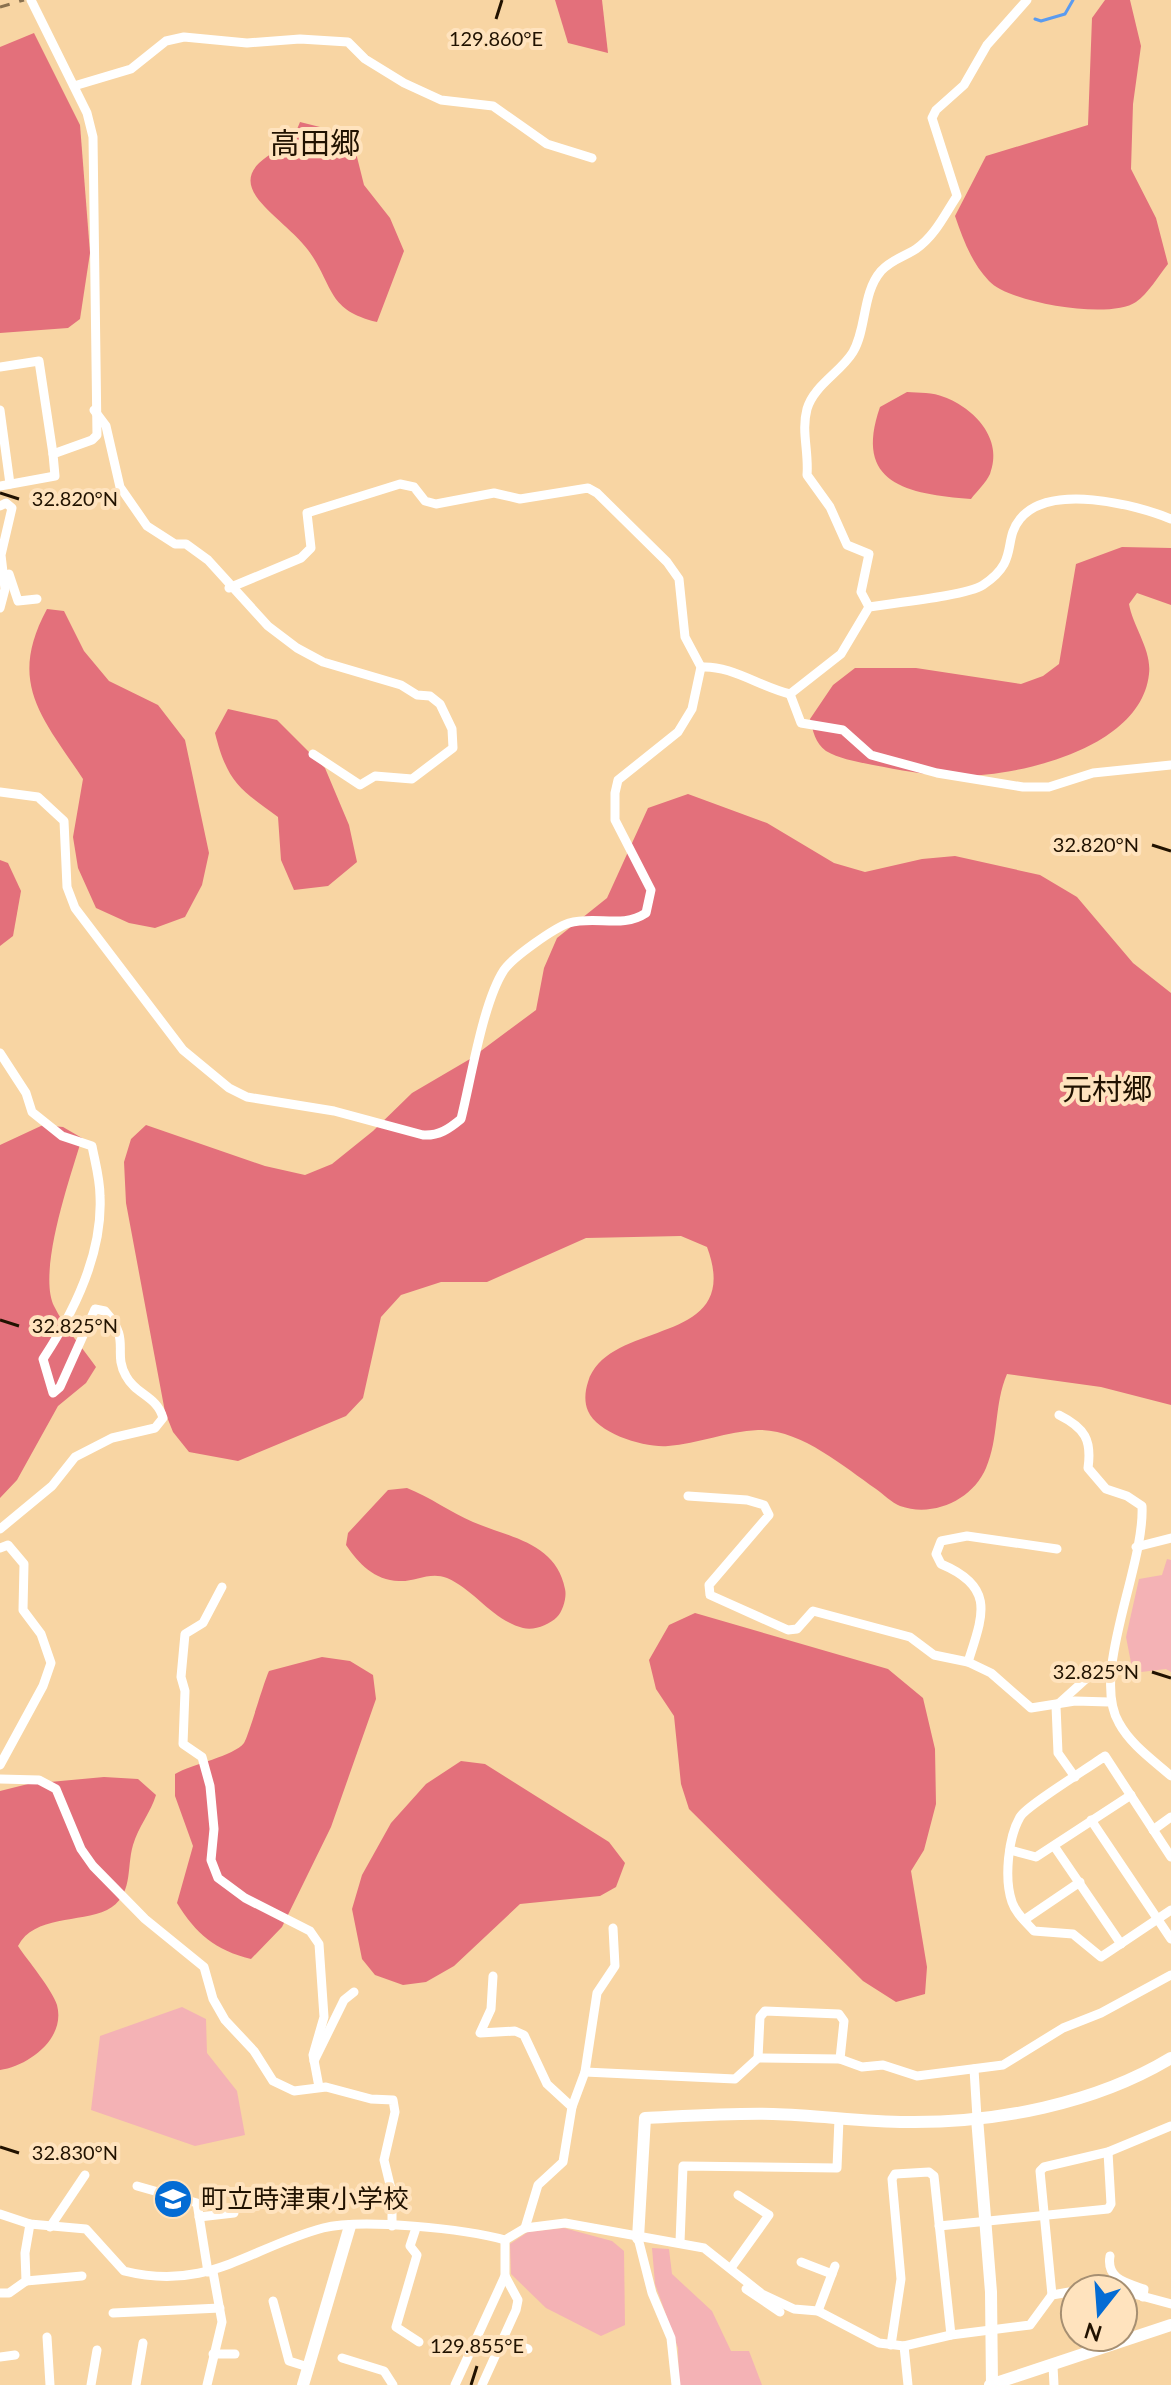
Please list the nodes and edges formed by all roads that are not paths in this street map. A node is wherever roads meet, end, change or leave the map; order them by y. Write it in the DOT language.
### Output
graph roads {
  1 [pos="31,0"];
  2 [pos="1027,0"];
  3 [pos="74,86"];
  4 [pos="592,158"];
  5 [pos="0,367"];
  6 [pos="0,410"];
  7 [pos="94,410"];
  8 [pos="53,454"];
  9 [pos="5,485"];
  10 [pos="0,506"];
  11 [pos="1171,519"];
  12 [pos="2,551"];
  13 [pos="229,588"];
  14 [pos="37,599"];
  15 [pos="869,607"];
  16 [pos="0,608"];
  17 [pos="701,667"];
  18 [pos="790,694"];
  19 [pos="313,754"];
  20 [pos="1171,765"];
  21 [pos="0,792"];
  22 [pos="0,1053"];
  23 [pos="1059,1415"];
  24 [pos="688,1496"];
  25 [pos="0,1529"];
  26 [pos="1171,1538"];
  27 [pos="1136,1547"];
  28 [pos="0,1548"];
  29 [pos="1057,1549"];
  30 [pos="222,1587"];
  31 [pos="968,1662"];
  32 [pos="1110,1671"];
  33 [pos="1109,1702"];
  34 [pos="1056,1706"];
  35 [pos="0,1765"];
  36 [pos="1171,1776"];
  37 [pos="1075,1777"];
  38 [pos="0,1779"];
  39 [pos="1131,1795"];
  40 [pos="1171,1817"];
  41 [pos="1091,1820"];
  42 [pos="1153,1830"];
  43 [pos="1054,1846"];
  44 [pos="1010,1850"];
  45 [pos="1171,1857"];
  46 [pos="1080,1882"];
  47 [pos="1171,1910"];
  48 [pos="1157,1919"];
  49 [pos="1024,1920"];
  50 [pos="613,1928"];
  51 [pos="1171,1939"];
  52 [pos="1121,1944"];
  53 [pos="1171,1975"];
  54 [pos="493,1976"];
  55 [pos="354,1992"];
  56 [pos="758,2058"];
  57 [pos="1171,2058"];
  58 [pos="840,2059"];
  59 [pos="314,2061"];
  60 [pos="974,2069"];
  61 [pos="585,2072"];
  62 [pos="319,2087"];
  63 [pos="572,2107"];
  64 [pos="977,2118"];
  65 [pos="839,2119"];
  66 [pos="1171,2126"];
  67 [pos="1108,2152"];
  68 [pos="85,2175"];
  69 [pos="137,2186"];
  70 [pos="738,2195"];
  71 [pos="234,2213"];
  72 [pos="0,2214"];
  73 [pos="1043,2215"];
  74 [pos="199,2217"];
  75 [pos="984,2222"];
  76 [pos="30,2224"];
  77 [pos="350,2226"];
  78 [pos="392,2226"];
  79 [pos="939,2226"];
  80 [pos="50,2227"];
  81 [pos="416,2228"];
  82 [pos="525,2228"];
  83 [pos="638,2238"];
  84 [pos="505,2240"];
  85 [pos="680,2242"];
  86 [pos="1110,2256"];
  87 [pos="801,2262"];
  88 [pos="734,2270"];
  89 [pos="210,2272"];
  90 [pos="82,2276"];
  91 [pos="505,2276"];
  92 [pos="26,2281"];
  93 [pos="0,2293"];
  94 [pos="1059,2294"];
  95 [pos="1052,2295"];
  96 [pos="1139,2296"];
  97 [pos="1143,2297"];
  98 [pos="273,2301"];
  99 [pos="1171,2304"];
  100 [pos="220,2308"];
  101 [pos="818,2311"];
  102 [pos="780,2312"];
  103 [pos="113,2313"];
  104 [pos="1171,2325"];
  105 [pos="992,2330"];
  106 [pos="951,2335"];
  107 [pos="47,2337"];
  108 [pos="503,2339"];
  109 [pos="419,2342"];
  110 [pos="143,2343"];
  111 [pos="891,2345"];
  112 [pos="904,2346"];
  113 [pos="528,2349"];
  114 [pos="97,2350"];
  115 [pos="213,2354"];
  116 [pos="235,2354"];
  117 [pos="15,2355"];
  118 [pos="0,2357"];
  119 [pos="342,2358"];
  120 [pos="1053,2366"];
  121 [pos="308,2367"];
  122 [pos="388,2384"];
  123 [pos="50,2385"];
  124 [pos="91,2385"];
  125 [pos="136,2385"];
  126 [pos="207,2385"];
  127 [pos="303,2385"];
  128 [pos="455,2385"];
  129 [pos="482,2385"];
  130 [pos="676,2385"];
  131 [pos="908,2385"];
  132 [pos="992,2385"];
  133 [pos="1054,2385"];
  1 -- 3 [label="street"];
  2 -- 15 [label="street"];
  3 -- 4 [label="street"];
  3 -- 7 [label="street"];
  5 -- 8 [label="street"];
  6 -- 9 [label="street"];
  7 -- 8 [label="street"];
  7 -- 13 [label="street"];
  8 -- 9 [label="street"];
  10 -- 12 [label="street"];
  11 -- 15 [label="street"];
  12 -- 14 [label="street"];
  12 -- 16 [label="street"];
  13 -- 17 [label="street"];
  13 -- 19 [label="street"];
  15 -- 18 [label="street"];
  17 -- 18 [label="street"];
  17 -- 21 [label="street"];
  18 -- 20 [label="street"];
  22 -- 25 [label="street"];
  23 -- 27 [label="street"];
  24 -- 31 [label="street"];
  26 -- 27 [label="street"];
  27 -- 32 [label="street"];
  28 -- 35 [label="street"];
  29 -- 31 [label="street"];
  30 -- 59 [label="street"];
  31 -- 34 [label="street"];
  32 -- 33 [label="street"];
  32 -- 34 [label="street"];
  33 -- 34 [label="street"];
  33 -- 36 [label="street"];
  34 -- 37 [label="street"];
  37 -- 39 [label="street"];
  37 -- 44 [label="street"];
  38 -- 62 [label="street"];
  39 -- 41 [label="street"];
  39 -- 42 [label="street"];
  40 -- 42 [label="street"];
  41 -- 43 [label="street"];
  41 -- 48 [label="street"];
  42 -- 45 [label="street"];
  43 -- 44 [label="street"];
  43 -- 46 [label="street"];
  44 -- 49 [label="street"];
  46 -- 49 [label="street"];
  46 -- 52 [label="street"];
  47 -- 48 [label="street"];
  48 -- 51 [label="street"];
  48 -- 52 [label="street"];
  49 -- 52 [label="street"];
  50 -- 61 [label="street"];
  53 -- 60 [label="street"];
  54 -- 63 [label="street"];
  55 -- 59 [label="street"];
  56 -- 58 [label="street"];
  56 -- 58 [label="street"];
  56 -- 61 [label="street"];
  57 -- 64 [label="street"];
  58 -- 60 [label="street"];
  59 -- 62 [label="street"];
  60 -- 64 [label="street"];
  61 -- 63 [label="street"];
  62 -- 78 [label="street"];
  63 -- 82 [label="street"];
  64 -- 65 [label="street"];
  64 -- 75 [label="street"];
  65 -- 83 [label="street"];
  65 -- 85 [label="street"];
  66 -- 67 [label="street"];
  67 -- 73 [label="street"];
  67 -- 73 [label="street"];
  68 -- 80 [label="street"];
  69 -- 74 [label="street"];
  70 -- 88 [label="street"];
  71 -- 74 [label="street"];
  72 -- 76 [label="street"];
  73 -- 75 [label="street"];
  73 -- 95 [label="street"];
  74 -- 89 [label="street"];
  75 -- 79 [label="street"];
  75 -- 105 [label="street"];
  76 -- 80 [label="street"];
  76 -- 92 [label="street"];
  77 -- 78 [label="street"];
  77 -- 89 [label="street"];
  77 -- 121 [label="street"];
  78 -- 81 [label="street"];
  79 -- 106 [label="street"];
  79 -- 111 [label="street"];
  80 -- 89 [label="street"];
  81 -- 84 [label="street"];
  81 -- 109 [label="street"];
  82 -- 83 [label="street"];
  82 -- 84 [label="street"];
  83 -- 85 [label="street"];
  83 -- 130 [label="street"];
  84 -- 91 [label="street"];
  85 -- 88 [label="street"];
  86 -- 97 [label="street"];
  87 -- 101 [label="street"];
  88 -- 101 [label="street"];
  88 -- 102 [label="street"];
  89 -- 100 [label="street"];
  90 -- 92 [label="street"];
  91 -- 108 [label="street"];
  91 -- 128 [label="street"];
  92 -- 93 [label="street"];
  94 -- 95 [label="street"];
  95 -- 105 [label="street"];
  96 -- 97 [label="street"];
  97 -- 99 [label="street"];
  98 -- 121 [label="street"];
  100 -- 103 [label="street"];
  100 -- 115 [label="street"];
  101 -- 111 [label="street"];
  104 -- 120 [label="street"];
  105 -- 106 [label="street"];
  105 -- 132 [label="street"];
  106 -- 112 [label="street"];
  107 -- 123 [label="street"];
  108 -- 113 [label="street"];
  108 -- 129 [label="street"];
  110 -- 125 [label="street"];
  111 -- 112 [label="street"];
  112 -- 131 [label="street"];
  114 -- 124 [label="street"];
  115 -- 116 [label="street"];
  115 -- 126 [label="street"];
  117 -- 118 [label="street"];
  119 -- 122 [label="street"];
  120 -- 132 [label="street"];
  120 -- 133 [label="street"];
  121 -- 127 [label="street"];
}
